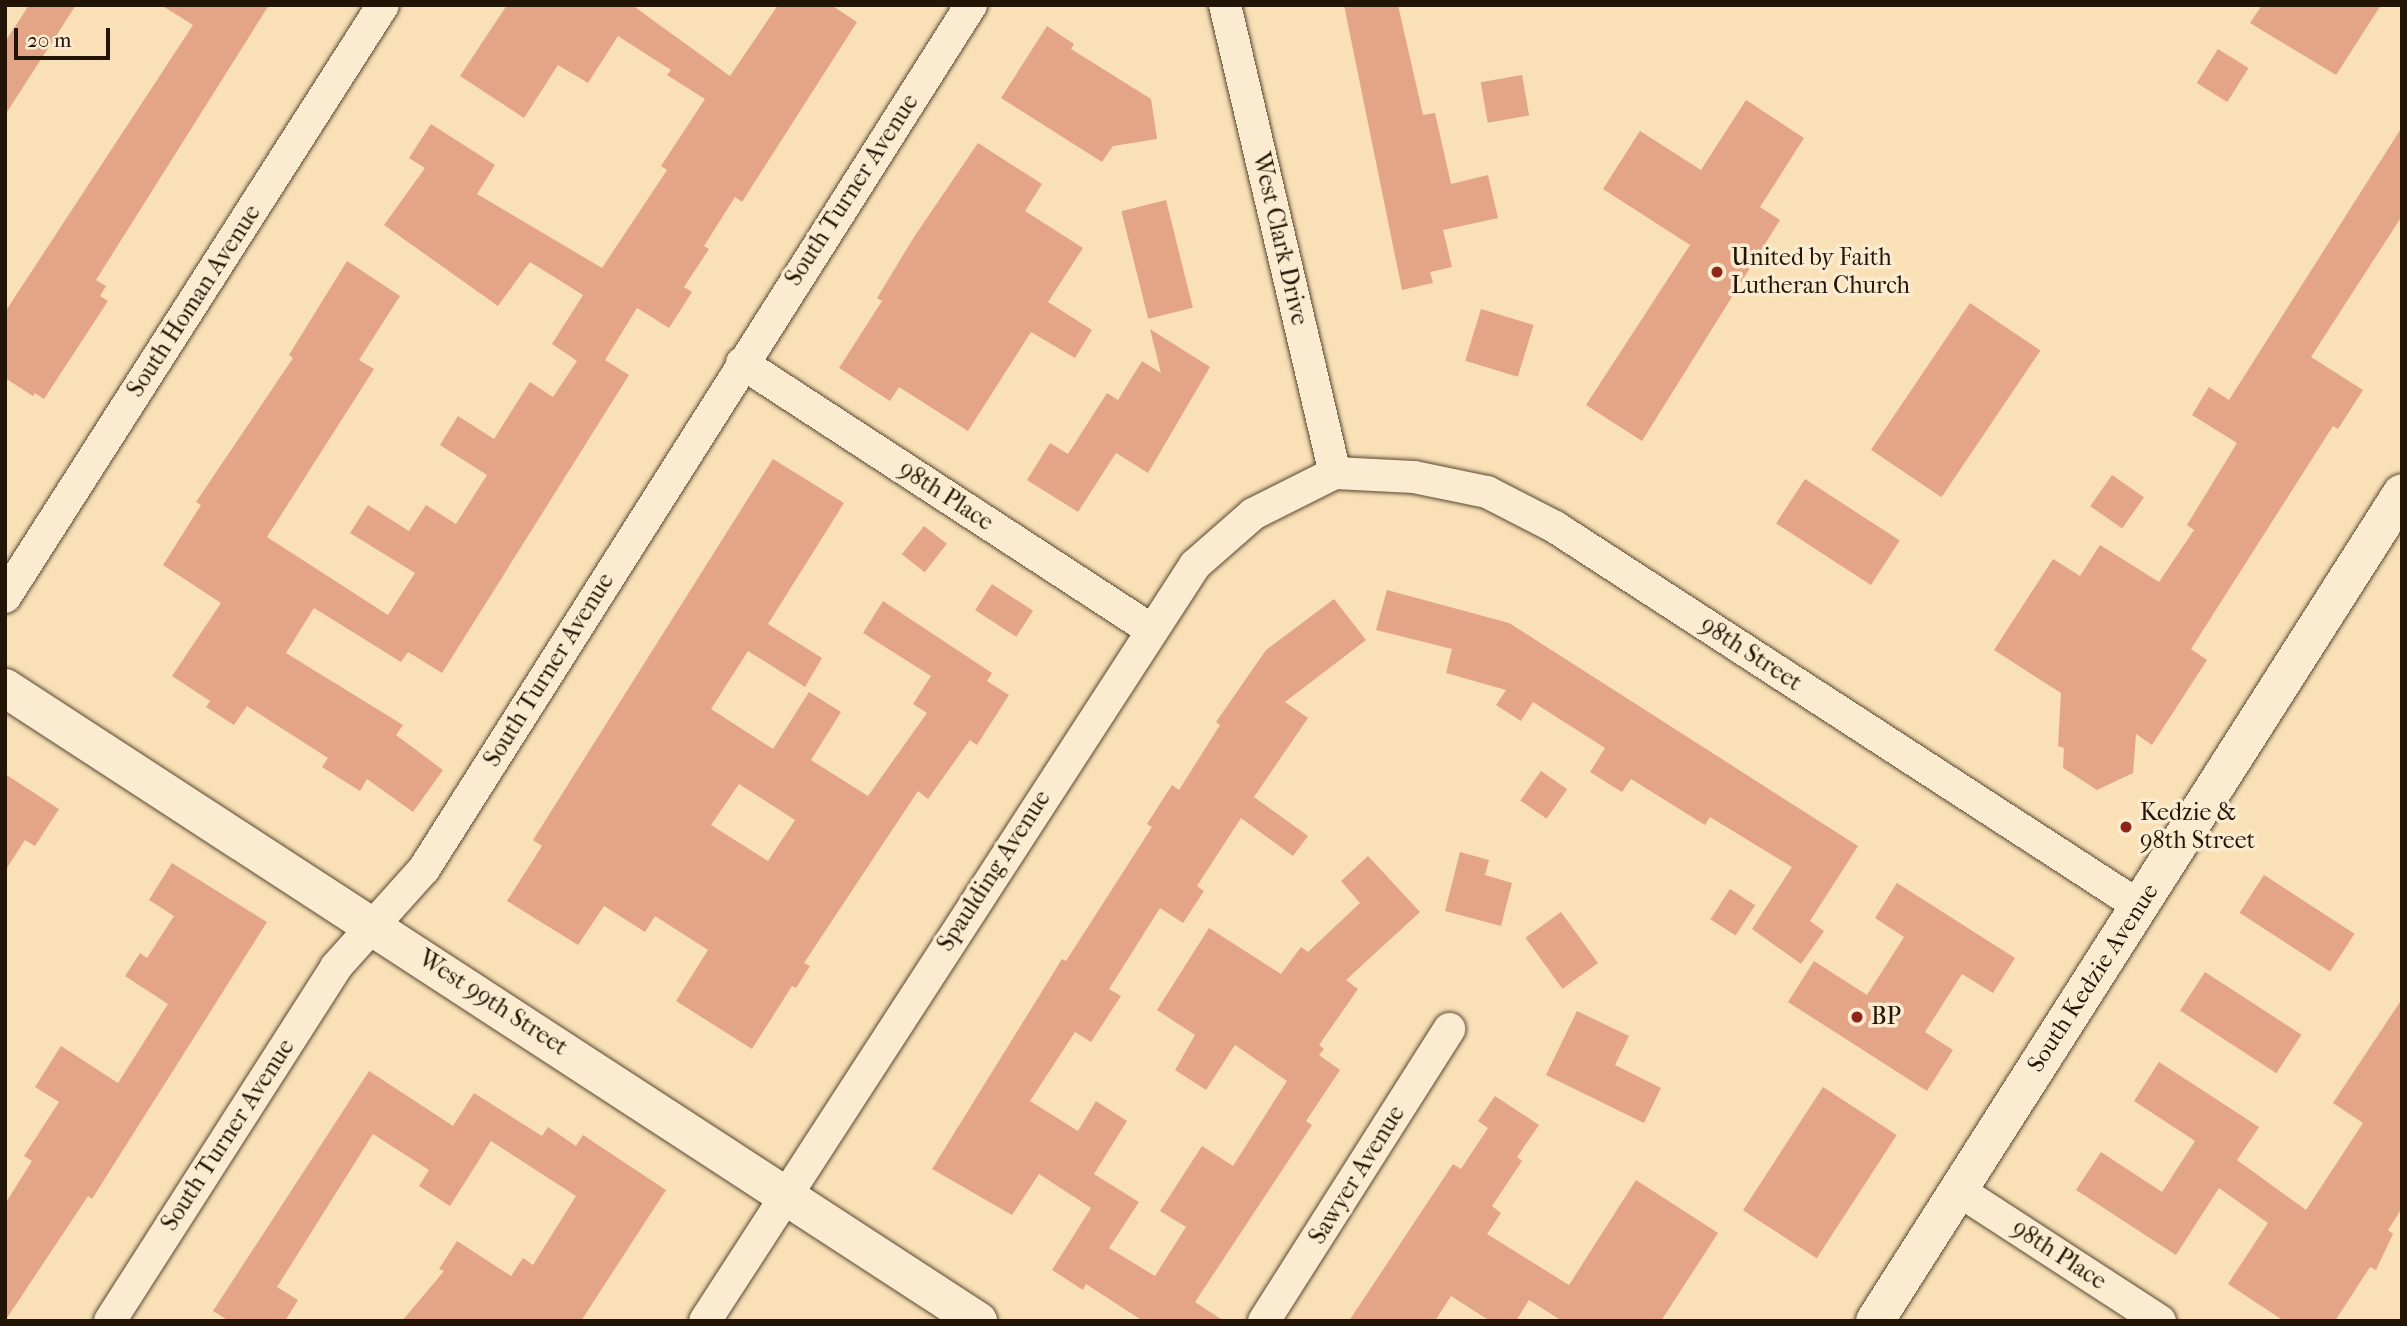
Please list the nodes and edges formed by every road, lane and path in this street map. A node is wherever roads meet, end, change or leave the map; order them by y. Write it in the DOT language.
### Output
graph roads {
  1 [pos="383,5"];
  2 [pos="971,5"];
  3 [pos="1225,5"];
  4 [pos="742,363"];
  5 [pos="1335,473"];
  6 [pos="2402,493"];
  7 [pos="5,597"];
  8 [pos="1150,629"];
  9 [pos="5,688"];
  10 [pos="2139,906"];
  11 [pos="374,925"];
  12 [pos="1449,1029"];
  13 [pos="1958,1190"];
  14 [pos="785,1197"];
  15 [pos="110,1321"];
  16 [pos="705,1321"];
  17 [pos="978,1321"];
  18 [pos="1264,1321"];
  19 [pos="1875,1321"];
  20 [pos="2160,1321"];
  1 -- 7 [label="street, South Homan Avenue"];
  2 -- 4 [label="street, South Turner Avenue"];
  3 -- 5 [label="street, West Clark Drive"];
  4 -- 8 [label="street, 98th Place"];
  4 -- 11 [label="street, South Turner Avenue"];
  5 -- 8 [label="street, Spaulding Avenue"];
  5 -- 10 [label="street, 98th Street"];
  6 -- 10 [label="street, South Kedzie Avenue"];
  8 -- 14 [label="street, Spaulding Avenue"];
  9 -- 11 [label="street, West 99th Street"];
  10 -- 13 [label="street, South Kedzie Avenue"];
  11 -- 14 [label="street, West 99th Street"];
  11 -- 15 [label="street, South Turner Avenue"];
  12 -- 18 [label="street, Sawyer Avenue"];
  13 -- 19 [label="street, South Kedzie Avenue"];
  13 -- 20 [label="street, 98th Place"];
  14 -- 16 [label="street, Spaulding Avenue"];
  14 -- 17 [label="street, West 99th Street"];
}
